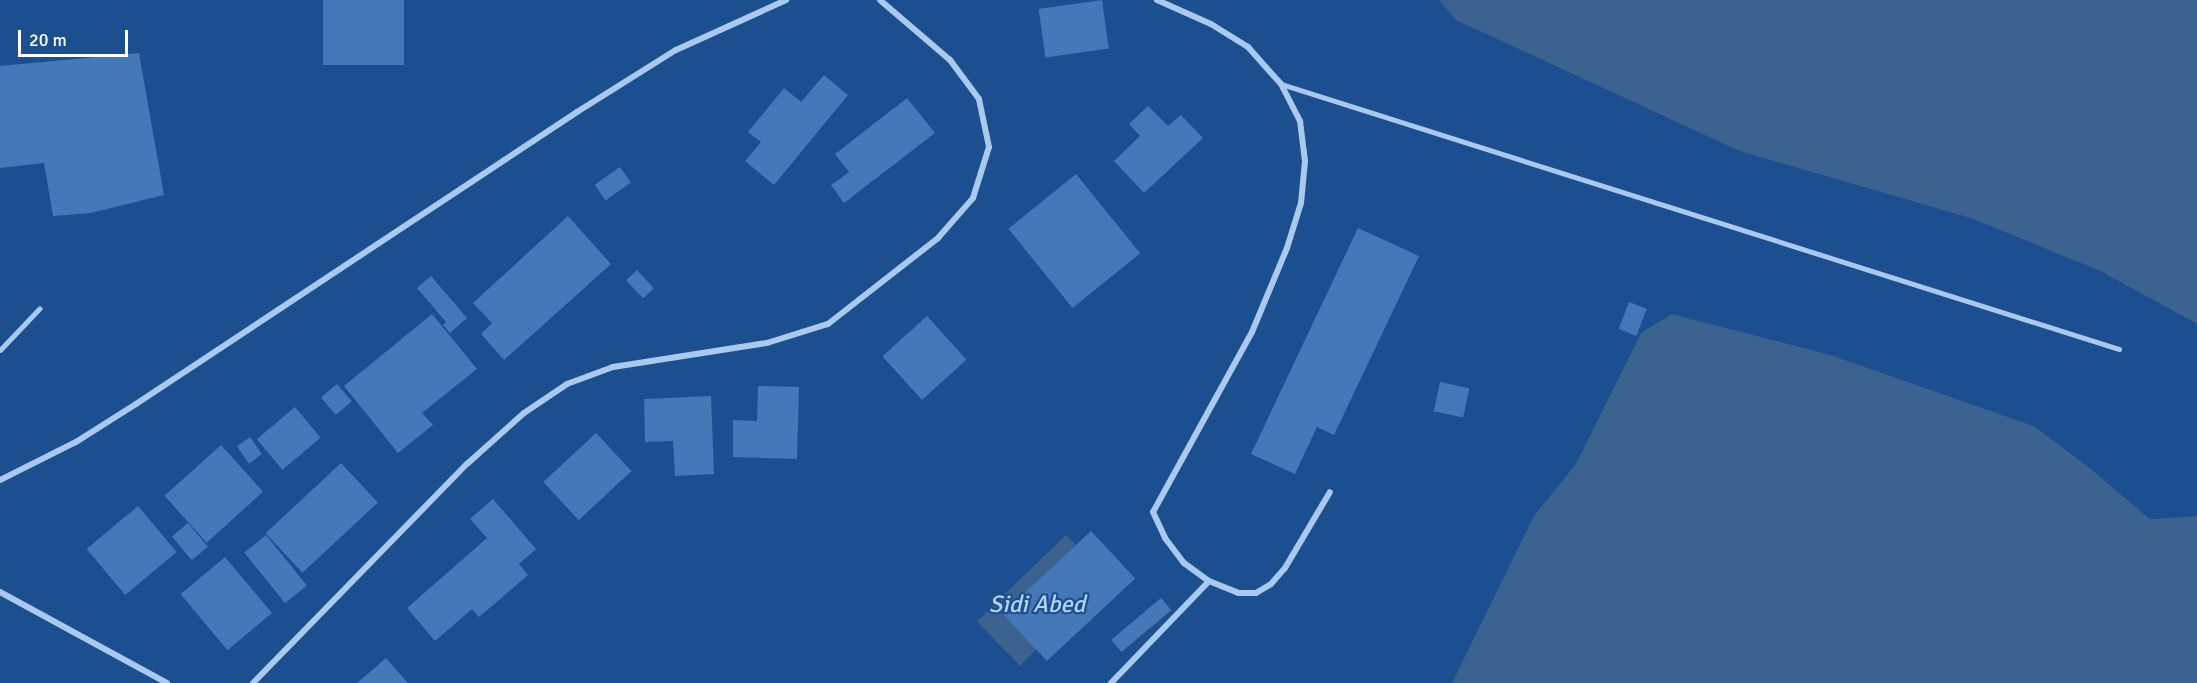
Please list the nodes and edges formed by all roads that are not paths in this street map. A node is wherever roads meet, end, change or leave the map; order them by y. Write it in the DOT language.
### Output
graph roads {
  1 [pos="786,0"];
  2 [pos="880,0"];
  3 [pos="1157,0"];
  4 [pos="1281,84"];
  5 [pos="39,309"];
  6 [pos="2119,349"];
  7 [pos="0,350"];
  8 [pos="0,480"];
  9 [pos="1330,492"];
  10 [pos="1209,581"];
  11 [pos="0,592"];
  12 [pos="167,683"];
  13 [pos="253,683"];
  14 [pos="1111,683"];
  1 -- 8 [label="street"];
  2 -- 13 [label="street"];
  3 -- 4 [label="street"];
  4 -- 6 [label="lane"];
  4 -- 10 [label="street"];
  5 -- 7 [label="lane"];
  9 -- 10 [label="street"];
  10 -- 14 [label="street"];
  11 -- 12 [label="street"];
}
